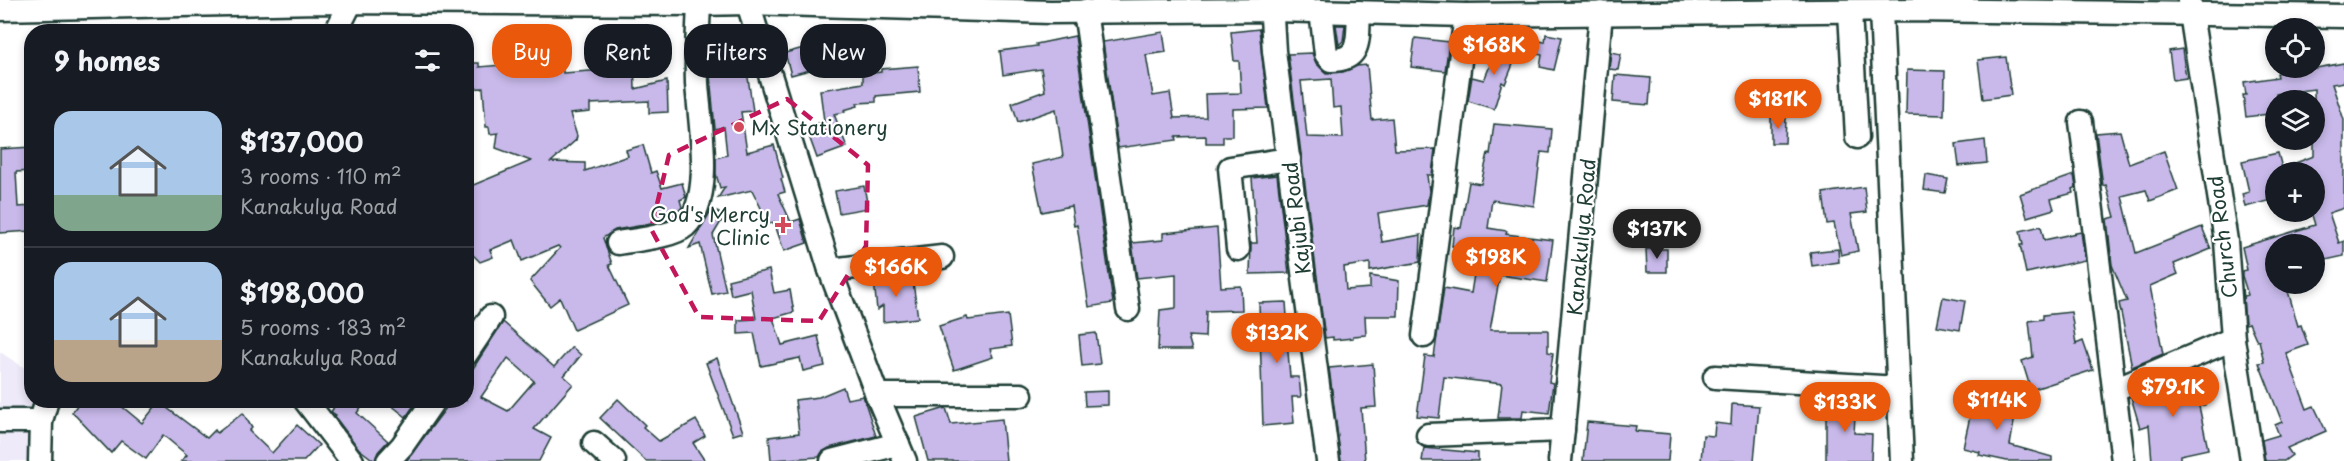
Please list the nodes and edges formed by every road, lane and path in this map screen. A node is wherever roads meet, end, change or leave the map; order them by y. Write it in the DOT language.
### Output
graph roads {
  1 [pos="319,1"];
  2 [pos="408,1"];
  3 [pos="464,1"];
  4 [pos="748,1"];
  5 [pos="351,2"];
  6 [pos="548,2"];
  7 [pos="699,4"];
  8 [pos="1135,5"];
  9 [pos="1222,5"];
  10 [pos="1272,5"];
  11 [pos="1913,5"];
  12 [pos="1050,6"];
  13 [pos="1395,6"];
  14 [pos="2079,6"];
  15 [pos="1503,7"];
  16 [pos="2189,7"];
  17 [pos="0,9"];
  18 [pos="1085,11"];
  19 [pos="1321,11"];
  20 [pos="1881,11"];
  21 [pos="1359,12"];
  22 [pos="1850,12"];
  23 [pos="1601,13"];
  24 [pos="1466,15"];
  25 [pos="2344,16"];
  26 [pos="340,24"];
  27 [pos="2081,122"];
  28 [pos="1857,137"];
  29 [pos="1289,159"];
  30 [pos="618,243"];
  31 [pos="1238,249"];
  32 [pos="942,257"];
  33 [pos="830,270"];
  34 [pos="1128,309"];
  35 [pos="491,317"];
  36 [pos="1424,336"];
  37 [pos="2233,339"];
  38 [pos="474,342"];
  39 [pos="1715,376"];
  40 [pos="1898,388"];
  41 [pos="2115,389"];
  42 [pos="877,395"];
  43 [pos="1021,395"];
  44 [pos="311,408"];
  45 [pos="428,408"];
  46 [pos="44,411"];
  47 [pos="0,421"];
  48 [pos="1563,430"];
  49 [pos="1428,435"];
  50 [pos="594,443"];
  51 [pos="901,453"];
  52 [pos="40,461"];
  53 [pos="352,461"];
  54 [pos="388,461"];
  55 [pos="614,461"];
  56 [pos="832,461"];
  57 [pos="1328,461"];
  58 [pos="1560,461"];
  59 [pos="1902,461"];
  60 [pos="2123,461"];
  61 [pos="2252,461"];
  1 -- 5 [label="street"];
  1 -- 17 [label="street"];
  2 -- 3 [label="street"];
  2 -- 5 [label="street"];
  3 -- 6 [label="street"];
  4 -- 7 [label="street"];
  4 -- 12 [label="street"];
  4 -- 33 [label="street"];
  5 -- 26 [label="street"];
  6 -- 7 [label="street"];
  7 -- 30 [label="street"];
  8 -- 9 [label="street"];
  8 -- 18 [label="street"];
  9 -- 10 [label="street"];
  10 -- 19 [label="street"];
  10 -- 29 [label="street, Kajubi Road"];
  11 -- 14 [label="street"];
  11 -- 20 [label="street"];
  12 -- 18 [label="street"];
  13 -- 21 [label="street"];
  13 -- 24 [label="street"];
  14 -- 16 [label="street"];
  15 -- 23 [label="street"];
  15 -- 24 [label="street"];
  16 -- 25 [label="street"];
  16 -- 37 [label="street, Church Road"];
  18 -- 34 [label="street"];
  19 -- 21 [label="street"];
  19 -- 21 [label="street"];
  20 -- 22 [label="street"];
  20 -- 40 [label="street"];
  22 -- 23 [label="street"];
  22 -- 28 [label="street"];
  23 -- 48 [label="street, Kanakulya Road"];
  24 -- 36 [label="street"];
  27 -- 41 [label="street"];
  29 -- 31 [label="street"];
  29 -- 57 [label="street, Kajubi Road"];
  32 -- 33 [label="street"];
  33 -- 42 [label="street"];
  35 -- 38 [label="street"];
  37 -- 41 [label="street"];
  37 -- 61 [label="street, Church Road"];
  39 -- 40 [label="street"];
  40 -- 59 [label="street"];
  41 -- 60 [label="street"];
  42 -- 43 [label="street"];
  42 -- 51 [label="street"];
  44 -- 53 [label="street"];
  45 -- 54 [label="street"];
  46 -- 47 [label="street"];
  46 -- 52 [label="street"];
  48 -- 49 [label="street"];
  48 -- 58 [label="street, Kanakulya Road"];
  50 -- 55 [label="street"];
  51 -- 56 [label="street"];
}
